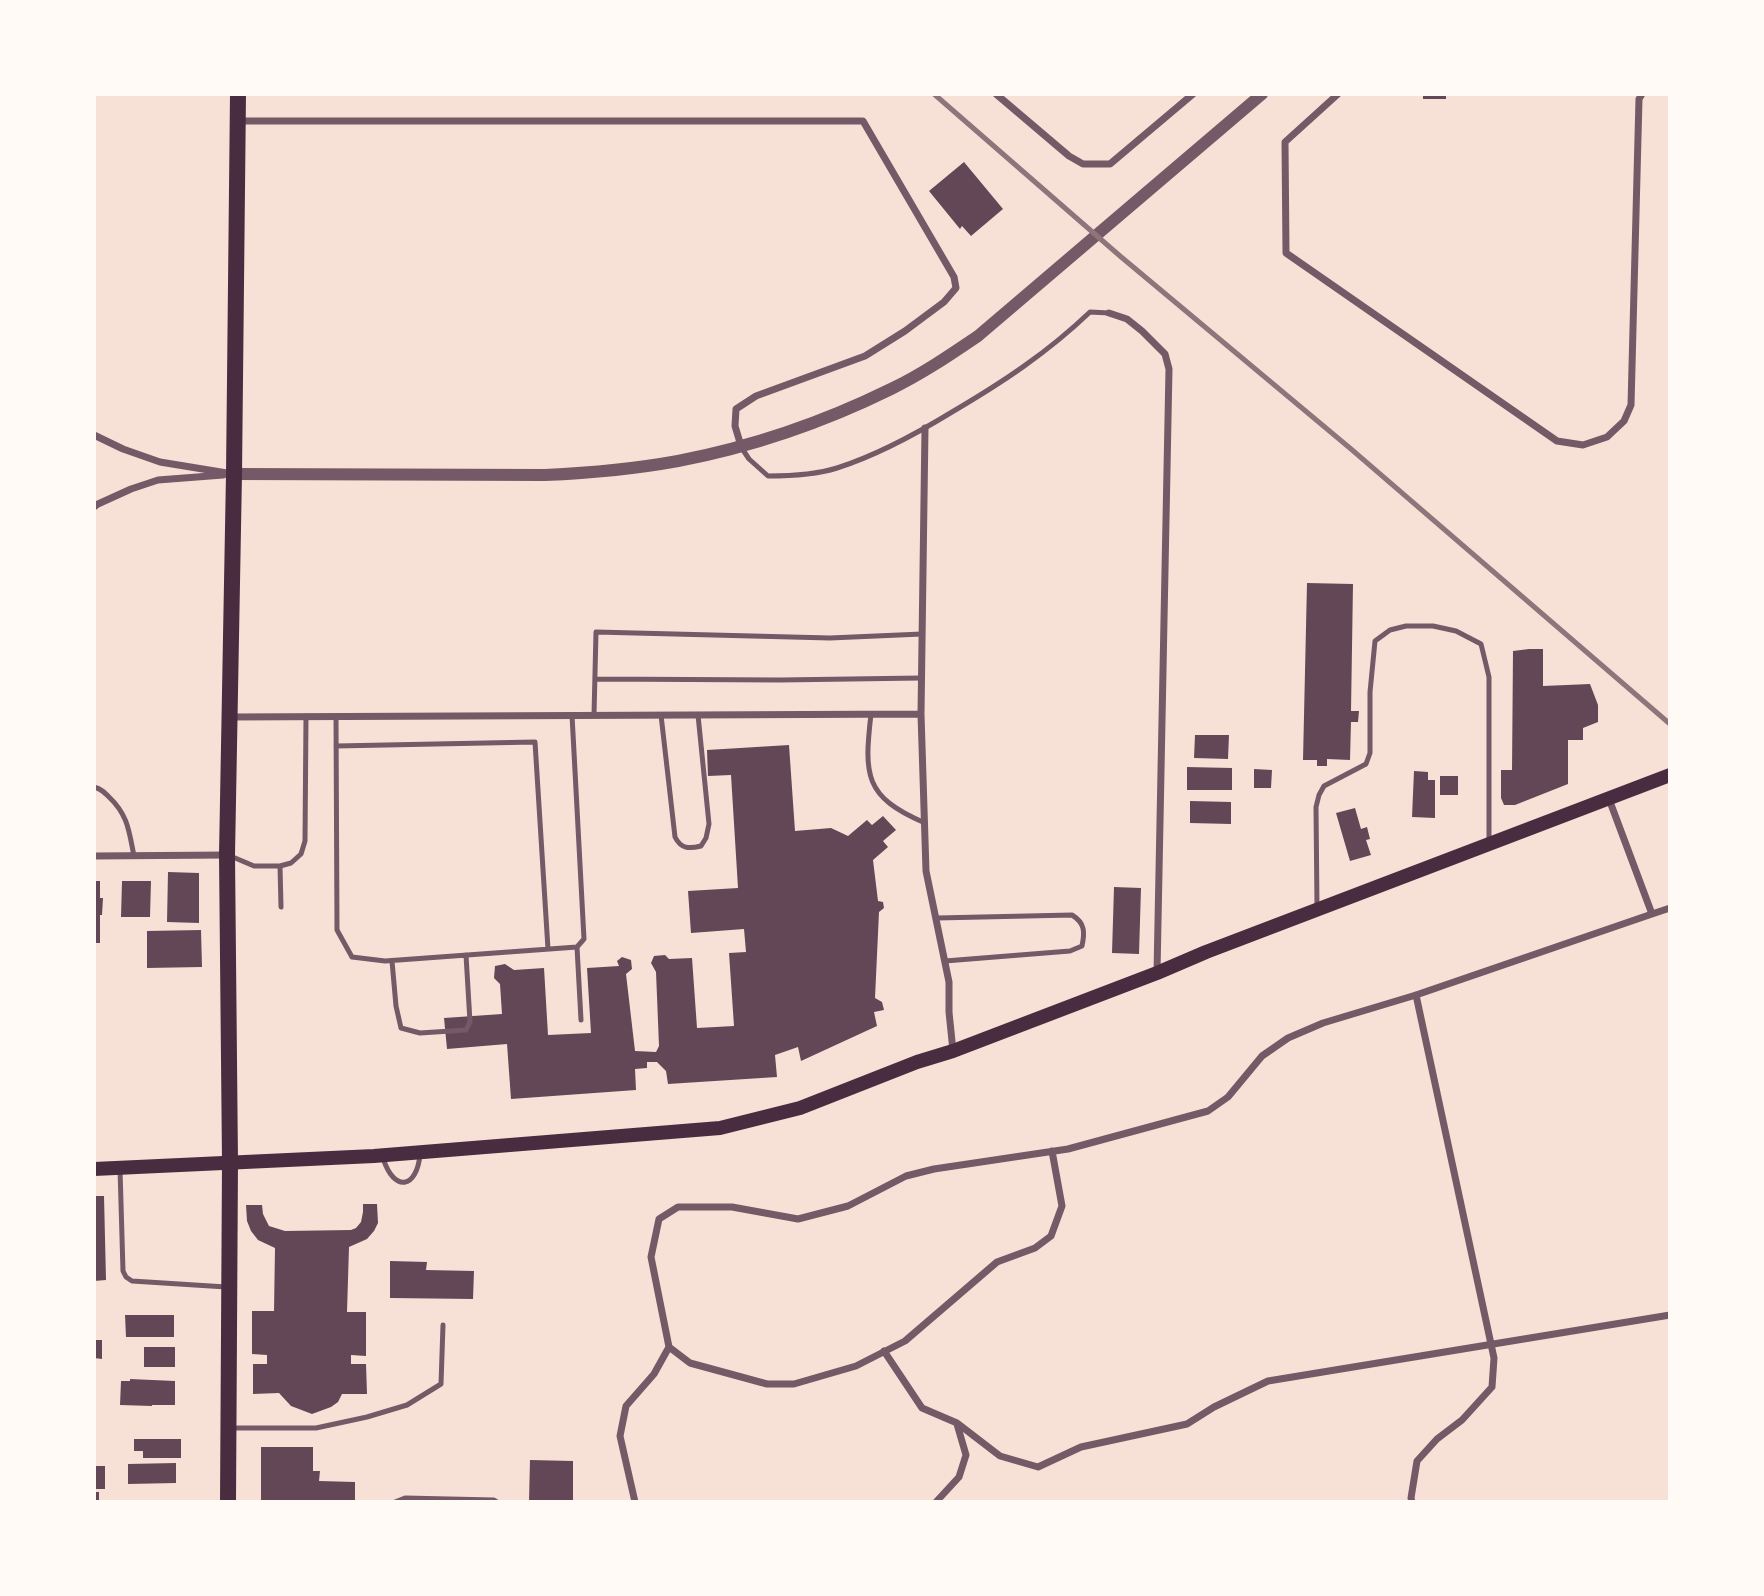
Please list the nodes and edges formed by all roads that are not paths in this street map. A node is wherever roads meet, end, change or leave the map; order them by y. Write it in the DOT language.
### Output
graph roads {
  1 [pos="238,94"];
  2 [pos="996,94"];
  3 [pos="1193,94"];
  4 [pos="1262,94"];
  5 [pos="1338,94"];
  6 [pos="1642,94"];
  7 [pos="238,121"];
  8 [pos="1109,313"];
  9 [pos="925,428"];
  10 [pos="94,435"];
  11 [pos="741,446"];
  12 [pos="234,474"];
  13 [pos="94,507"];
  14 [pos="922,634"];
  15 [pos="921,678"];
  16 [pos="595,679"];
  17 [pos="920,714"];
  18 [pos="572,715"];
  19 [pos="594,715"];
  20 [pos="661,715"];
  21 [pos="698,715"];
  22 [pos="871,715"];
  23 [pos="306,716"];
  24 [pos="336,716"];
  25 [pos="229,717"];
  26 [pos="336,746"];
  27 [pos="1670,775"];
  28 [pos="94,787"];
  29 [pos="1609,798"];
  30 [pos="925,823"];
  31 [pos="1489,844"];
  32 [pos="227,855"];
  33 [pos="94,856"];
  34 [pos="134,856"];
  35 [pos="280,866"];
  36 [pos="281,907"];
  37 [pos="1670,908"];
  38 [pos="1317,910"];
  39 [pos="1652,914"];
  40 [pos="937,918"];
  41 [pos="577,947"];
  42 [pos="548,949"];
  43 [pos="466,955"];
  44 [pos="392,961"];
  45 [pos="945,961"];
  46 [pos="1157,974"];
  47 [pos="1416,995"];
  48 [pos="581,1020"];
  49 [pos="953,1051"];
  50 [pos="1052,1151"];
  51 [pos="420,1152"];
  52 [pos="382,1155"];
  53 [pos="230,1162"];
  54 [pos="120,1168"];
  55 [pos="94,1169"];
  56 [pos="229,1287"];
  57 [pos="1670,1315"];
  58 [pos="443,1325"];
  59 [pos="1491,1344"];
  60 [pos="669,1347"];
  61 [pos="884,1351"];
  62 [pos="957,1423"];
  63 [pos="228,1428"];
  64 [pos="436,1500"];
  65 [pos="475,1501"];
  66 [pos="228,1502"];
  67 [pos="395,1502"];
  68 [pos="497,1502"];
  69 [pos="635,1502"];
  70 [pos="936,1502"];
  71 [pos="1412,1502"];
  1 -- 7 [label="main road"];
  2 -- 3 [label="street"];
  4 -- 11 [label="street"];
  5 -- 6 [label="street"];
  7 -- 11 [label="street"];
  7 -- 12 [label="main road"];
  8 -- 9 [label="lane"];
  8 -- 46 [label="street"];
  9 -- 11 [label="lane"];
  9 -- 14 [label="street"];
  10 -- 12 [label="street"];
  11 -- 12 [label="street"];
  12 -- 13 [label="street"];
  12 -- 25 [label="main road"];
  14 -- 15 [label="street"];
  14 -- 16 [label="lane"];
  15 -- 16 [label="lane"];
  15 -- 17 [label="street"];
  16 -- 19 [label="lane"];
  17 -- 22 [label="street"];
  17 -- 30 [label="street"];
  18 -- 19 [label="street"];
  18 -- 24 [label="street"];
  18 -- 41 [label="lane"];
  19 -- 20 [label="street"];
  20 -- 21 [label="street"];
  20 -- 21 [label="lane"];
  21 -- 22 [label="street"];
  22 -- 30 [label="lane"];
  23 -- 24 [label="street"];
  23 -- 25 [label="street"];
  23 -- 35 [label="lane"];
  24 -- 26 [label="lane"];
  25 -- 32 [label="main road"];
  26 -- 42 [label="lane"];
  26 -- 44 [label="lane"];
  27 -- 29 [label="main road"];
  28 -- 34 [label="lane"];
  29 -- 31 [label="main road"];
  29 -- 39 [label="street"];
  30 -- 40 [label="street"];
  31 -- 38 [label="main road"];
  31 -- 38 [label="lane"];
  32 -- 34 [label="street"];
  32 -- 35 [label="lane"];
  32 -- 53 [label="main road"];
  33 -- 34 [label="street"];
  35 -- 36 [label="lane"];
  37 -- 39 [label="street"];
  38 -- 46 [label="main road"];
  39 -- 47 [label="street"];
  40 -- 45 [label="street"];
  40 -- 45 [label="lane"];
  41 -- 42 [label="lane"];
  41 -- 48 [label="lane"];
  42 -- 43 [label="lane"];
  43 -- 44 [label="lane"];
  43 -- 44 [label="lane"];
  45 -- 49 [label="street"];
  46 -- 49 [label="main road"];
  47 -- 50 [label="street"];
  47 -- 59 [label="street"];
  49 -- 51 [label="main road"];
  50 -- 60 [label="street"];
  50 -- 61 [label="street"];
  51 -- 52 [label="main road"];
  51 -- 52 [label="lane"];
  52 -- 53 [label="main road"];
  53 -- 54 [label="main road"];
  53 -- 56 [label="main road"];
  54 -- 55 [label="main road"];
  54 -- 56 [label="lane"];
  56 -- 63 [label="main road"];
  57 -- 59 [label="street"];
  58 -- 63 [label="lane"];
  59 -- 62 [label="street"];
  59 -- 71 [label="street"];
  60 -- 61 [label="street"];
  60 -- 69 [label="street"];
  61 -- 62 [label="street"];
  62 -- 70 [label="street"];
  63 -- 66 [label="main road"];
  64 -- 65 [label="lane"];
  64 -- 67 [label="lane"];
  65 -- 68 [label="lane"];
}
